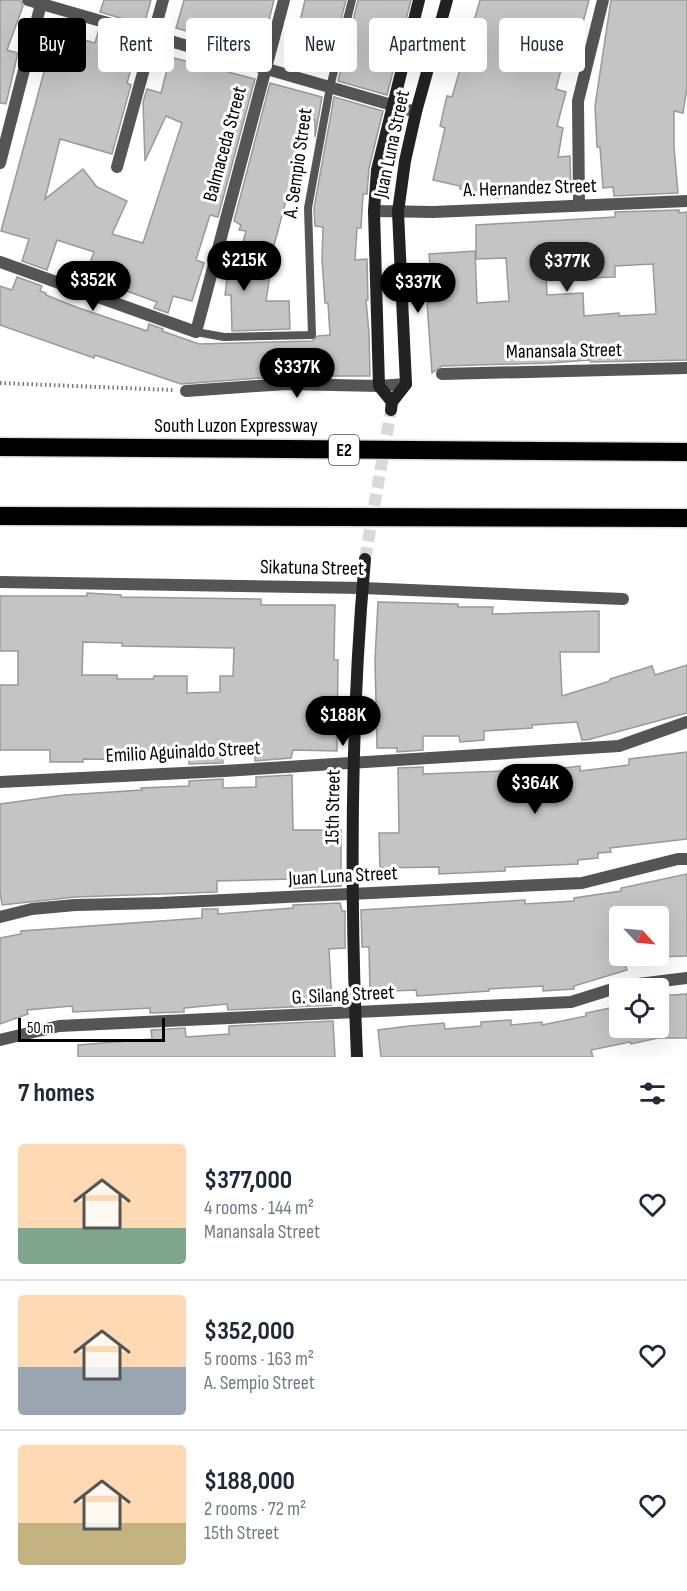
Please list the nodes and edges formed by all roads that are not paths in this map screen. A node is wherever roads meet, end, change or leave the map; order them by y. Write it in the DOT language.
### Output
graph roads {
  1 [pos="163,0"];
  2 [pos="284,0"];
  3 [pos="352,0"];
  4 [pos="419,0"];
  5 [pos="447,0"];
  6 [pos="603,0"];
  7 [pos="37,1"];
  8 [pos="158,18"];
  9 [pos="98,19"];
  10 [pos="272,45"];
  11 [pos="272,70"];
  12 [pos="143,72"];
  13 [pos="265,72"];
  14 [pos="330,87"];
  15 [pos="392,105"];
  16 [pos="416,112"];
  17 [pos="0,163"];
  18 [pos="117,167"];
  19 [pos="687,201"];
  20 [pos="579,205"];
  21 [pos="374,212"];
  22 [pos="398,212"];
  23 [pos="0,262"];
  24 [pos="196,332"];
  25 [pos="687,368"];
  26 [pos="442,374"];
  27 [pos="406,384"];
  28 [pos="379,386"];
  29 [pos="186,391"];
  30 [pos="0,447"];
  31 [pos="687,452"];
  32 [pos="0,516"];
  33 [pos="687,518"];
  34 [pos="366,559"];
  35 [pos="0,582"];
  36 [pos="363,588"];
  37 [pos="623,599"];
  38 [pos="687,722"];
  39 [pos="352,761"];
  40 [pos="0,782"];
  41 [pos="687,859"];
  42 [pos="351,895"];
  43 [pos="0,916"];
  44 [pos="687,978"];
  45 [pos="355,1014"];
  46 [pos="0,1040"];
  47 [pos="357,1057"];
  1 -- 8 [label="street"];
  2 -- 10 [label="street, Balmaceda Street"];
  3 -- 14 [label="lane, A. Sempio Street"];
  4 -- 15 [label="street, Juan Luna Street"];
  5 -- 16 [label="street, Juan Luna Street"];
  6 -- 20 [label="street"];
  7 -- 9 [label="street"];
  7 -- 17 [label="street"];
  11 -- 14 [label="street"];
  12 -- 18 [label="street"];
  13 -- 24 [label="street, Balmaceda Street"];
  14 -- 15 [label="street"];
  14 -- 24 [label="lane, A. Sempio Street"];
  15 -- 16 [label="street"];
  15 -- 21 [label="street, Juan Luna Street"];
  16 -- 22 [label="street, Juan Luna Street"];
  19 -- 20 [label="street, A. Hernandez Street"];
  20 -- 22 [label="street, A. Hernandez Street"];
  21 -- 22 [label="street, A. Hernandez Street"];
  21 -- 28 [label="street, Juan Luna Street"];
  22 -- 27 [label="street, Juan Luna Street"];
  23 -- 24 [label="street, A. Sempio Street"];
  25 -- 26 [label="street, Manansala Street"];
  27 -- 28 [label="street"];
  27 -- 28 [label="street"];
  28 -- 29 [label="street"];
  30 -- 31 [label="highway, South Luzon Expressway / E2"];
  32 -- 33 [label="highway"];
  34 -- 36 [label="street, 15th Street"];
  35 -- 36 [label="street, Sikatuna Street"];
  36 -- 37 [label="street, Sikatuna Street"];
  36 -- 39 [label="street, 15th Street"];
  38 -- 39 [label="street, Emilio Aguinaldo Street"];
  39 -- 40 [label="street, Emilio Aguinaldo Street"];
  39 -- 42 [label="street, 15th Street"];
  41 -- 42 [label="street, Juan Luna Street"];
  42 -- 43 [label="street, Juan Luna Street"];
  42 -- 45 [label="street, 15th Street"];
  44 -- 45 [label="street, G. Silang Street"];
  45 -- 46 [label="street, G. Silang Street"];
  45 -- 47 [label="street, 15th Street"];
}
